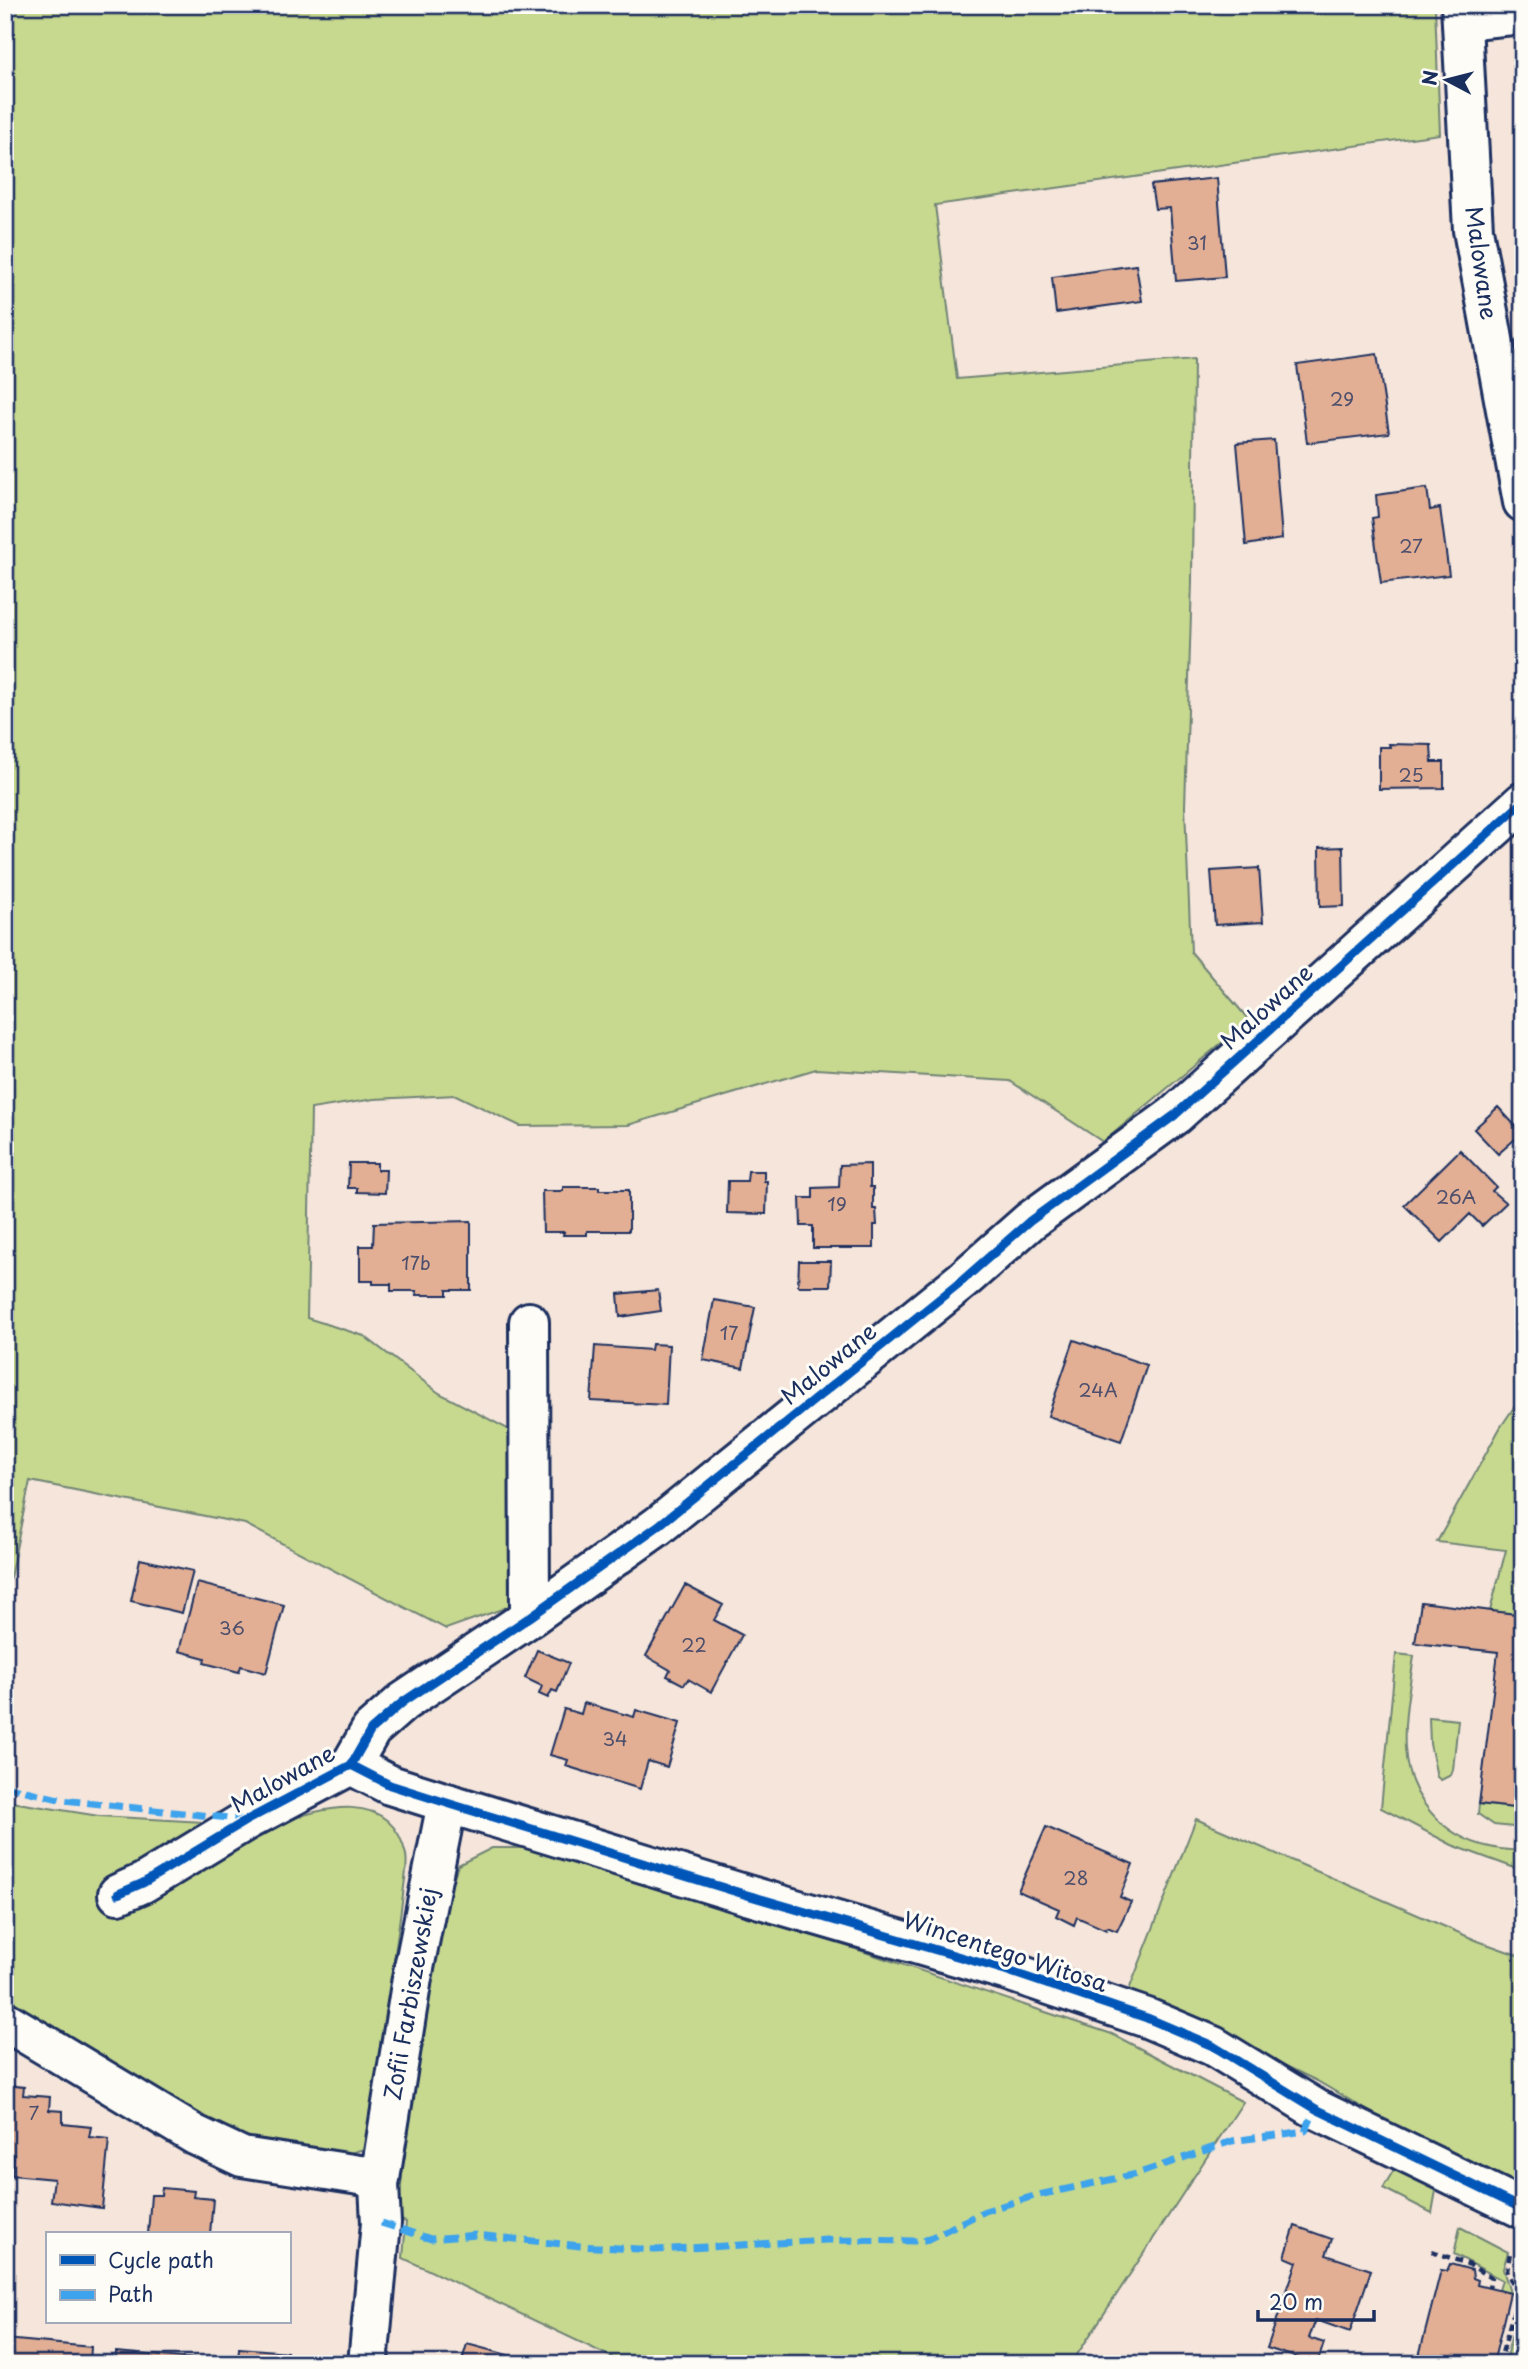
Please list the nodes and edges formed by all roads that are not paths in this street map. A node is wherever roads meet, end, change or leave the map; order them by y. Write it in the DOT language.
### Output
graph roads {
  1 [pos="1461,13"];
  2 [pos="1523,14"];
  3 [pos="1523,502"];
  4 [pos="1523,802"];
  5 [pos="529,1322"];
  6 [pos="530,1616"];
  7 [pos="351,1765"];
  8 [pos="447,1804"];
  9 [pos="118,1894"];
  10 [pos="5,2021"];
  11 [pos="379,2185"];
  12 [pos="1523,2209"];
  13 [pos="368,2364"];
  1 -- 2 [label="street, Malowane"];
  1 -- 3 [label="street, Malowane"];
  4 -- 6 [label="street, Malowane"];
  5 -- 6 [label="street"];
  6 -- 7 [label="street, Malowane"];
  7 -- 8 [label="street, Wincentego Witosa"];
  7 -- 9 [label="street, Malowane"];
  8 -- 11 [label="street, Zofii Farbiszewskiej"];
  8 -- 12 [label="street, Wincentego Witosa"];
  10 -- 11 [label="street"];
  11 -- 13 [label="street, Zofii Farbiszewskiej"];
}
